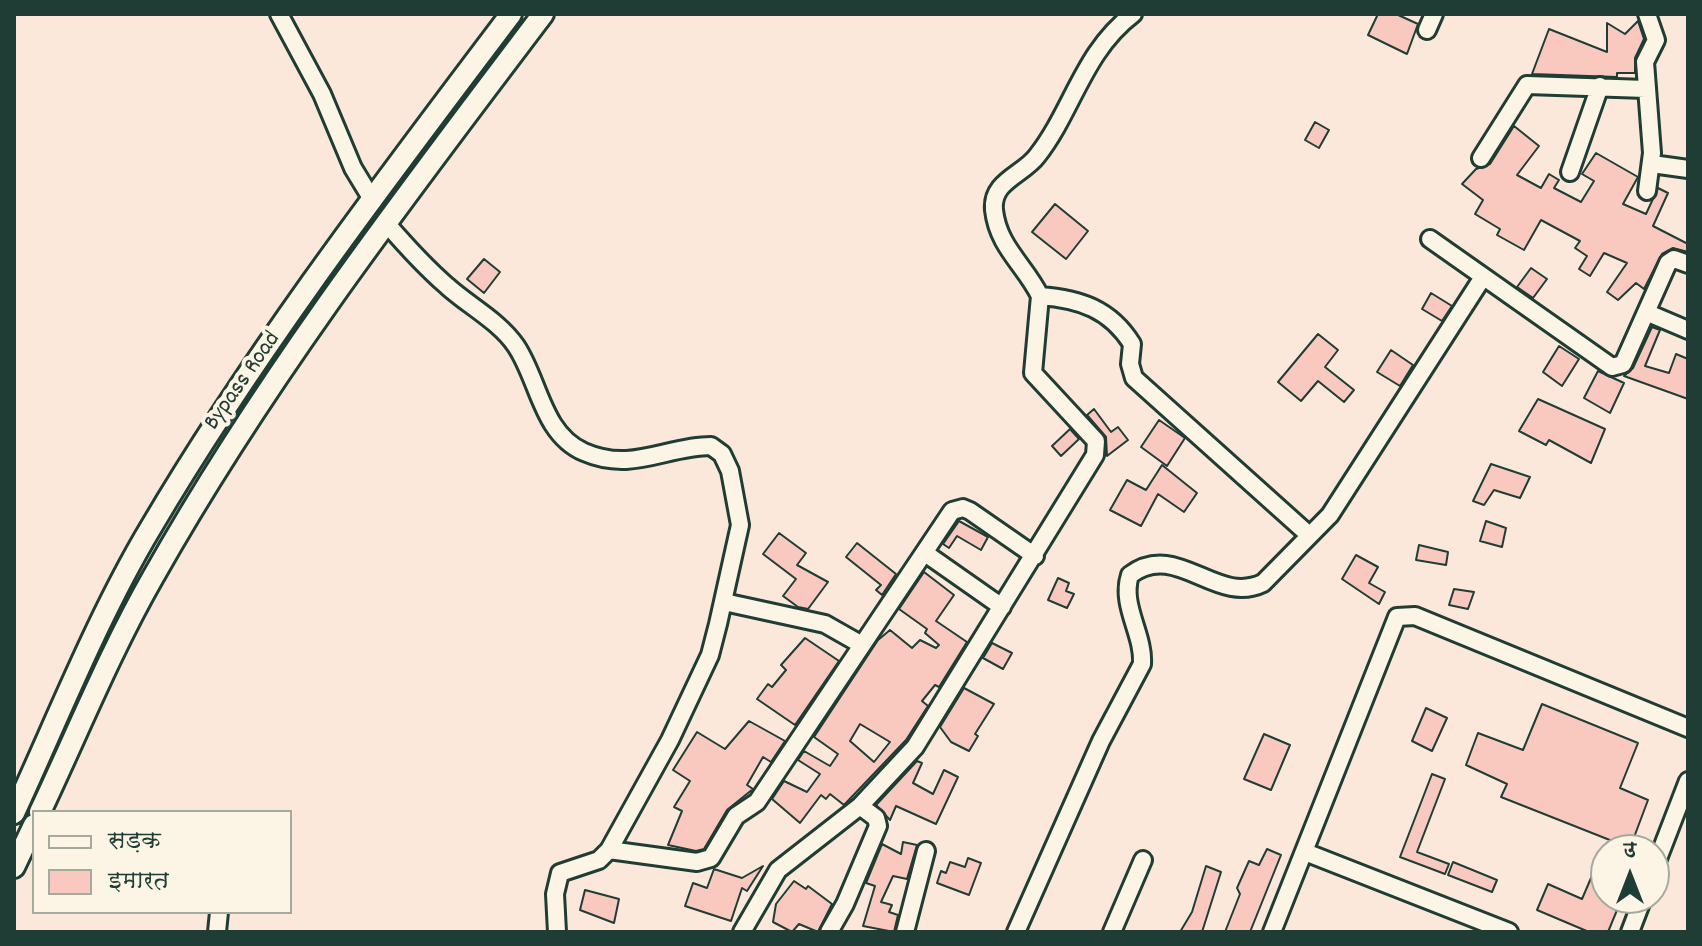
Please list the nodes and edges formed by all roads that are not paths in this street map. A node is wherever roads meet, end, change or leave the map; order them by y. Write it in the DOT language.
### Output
graph roads {
  1 [pos="279,14"];
  2 [pos="511,14"];
  3 [pos="543,14"];
  4 [pos="1133,14"];
  5 [pos="1434,14"];
  6 [pos="1647,14"];
  7 [pos="1427,30"];
  8 [pos="1600,86"];
  9 [pos="1646,89"];
  10 [pos="1481,158"];
  11 [pos="1652,164"];
  12 [pos="1688,169"];
  13 [pos="1570,172"];
  14 [pos="1647,191"];
  15 [pos="373,201"];
  16 [pos="387,224"];
  17 [pos="1430,239"];
  18 [pos="1688,264"];
  19 [pos="1483,277"];
  20 [pos="1040,296"];
  21 [pos="1648,313"];
  22 [pos="1688,330"];
  23 [pos="1309,535"];
  24 [pos="925,553"];
  25 [pos="1035,556"];
  26 [pos="724,602"];
  27 [pos="1002,607"];
  28 [pos="862,645"];
  29 [pos="1688,728"];
  30 [pos="1688,781"];
  31 [pos="860,806"];
  32 [pos="41,810"];
  33 [pos="14,813"];
  34 [pos="32,832"];
  35 [pos="1668,834"];
  36 [pos="609,850"];
  37 [pos="926,851"];
  38 [pos="1305,852"];
  39 [pos="1143,860"];
  40 [pos="23,861"];
  41 [pos="557,932"];
  42 [pos="742,932"];
  43 [pos="829,932"];
  44 [pos="905,932"];
  45 [pos="1016,932"];
  46 [pos="1112,932"];
  47 [pos="1272,932"];
  48 [pos="1509,932"];
  1 -- 15 [label="street"];
  2 -- 15 [label="main road, Bypass Road"];
  3 -- 16 [label="main road, Bypass Road"];
  4 -- 20 [label="street"];
  5 -- 7 [label="street"];
  6 -- 9 [label="street"];
  8 -- 9 [label="street"];
  8 -- 10 [label="street"];
  8 -- 13 [label="street"];
  9 -- 11 [label="street"];
  11 -- 12 [label="street"];
  11 -- 14 [label="street"];
  15 -- 33 [label="main road, Bypass Road"];
  16 -- 26 [label="street"];
  16 -- 32 [label="main road, Bypass Road"];
  17 -- 19 [label="street"];
  18 -- 21 [label="street"];
  19 -- 21 [label="street"];
  19 -- 23 [label="street"];
  20 -- 23 [label="street"];
  20 -- 25 [label="street"];
  21 -- 22 [label="street"];
  23 -- 45 [label="street"];
  24 -- 25 [label="street"];
  24 -- 27 [label="street"];
  24 -- 28 [label="street"];
  25 -- 27 [label="street"];
  26 -- 28 [label="street"];
  26 -- 36 [label="street"];
  27 -- 31 [label="street"];
  28 -- 36 [label="street"];
  29 -- 38 [label="street"];
  30 -- 35 [label="street"];
  31 -- 42 [label="street"];
  31 -- 43 [label="street"];
  34 -- 40 [label="main road"];
  36 -- 41 [label="street"];
  37 -- 44 [label="street"];
  38 -- 47 [label="street"];
  38 -- 48 [label="street"];
  39 -- 46 [label="street"];
}
